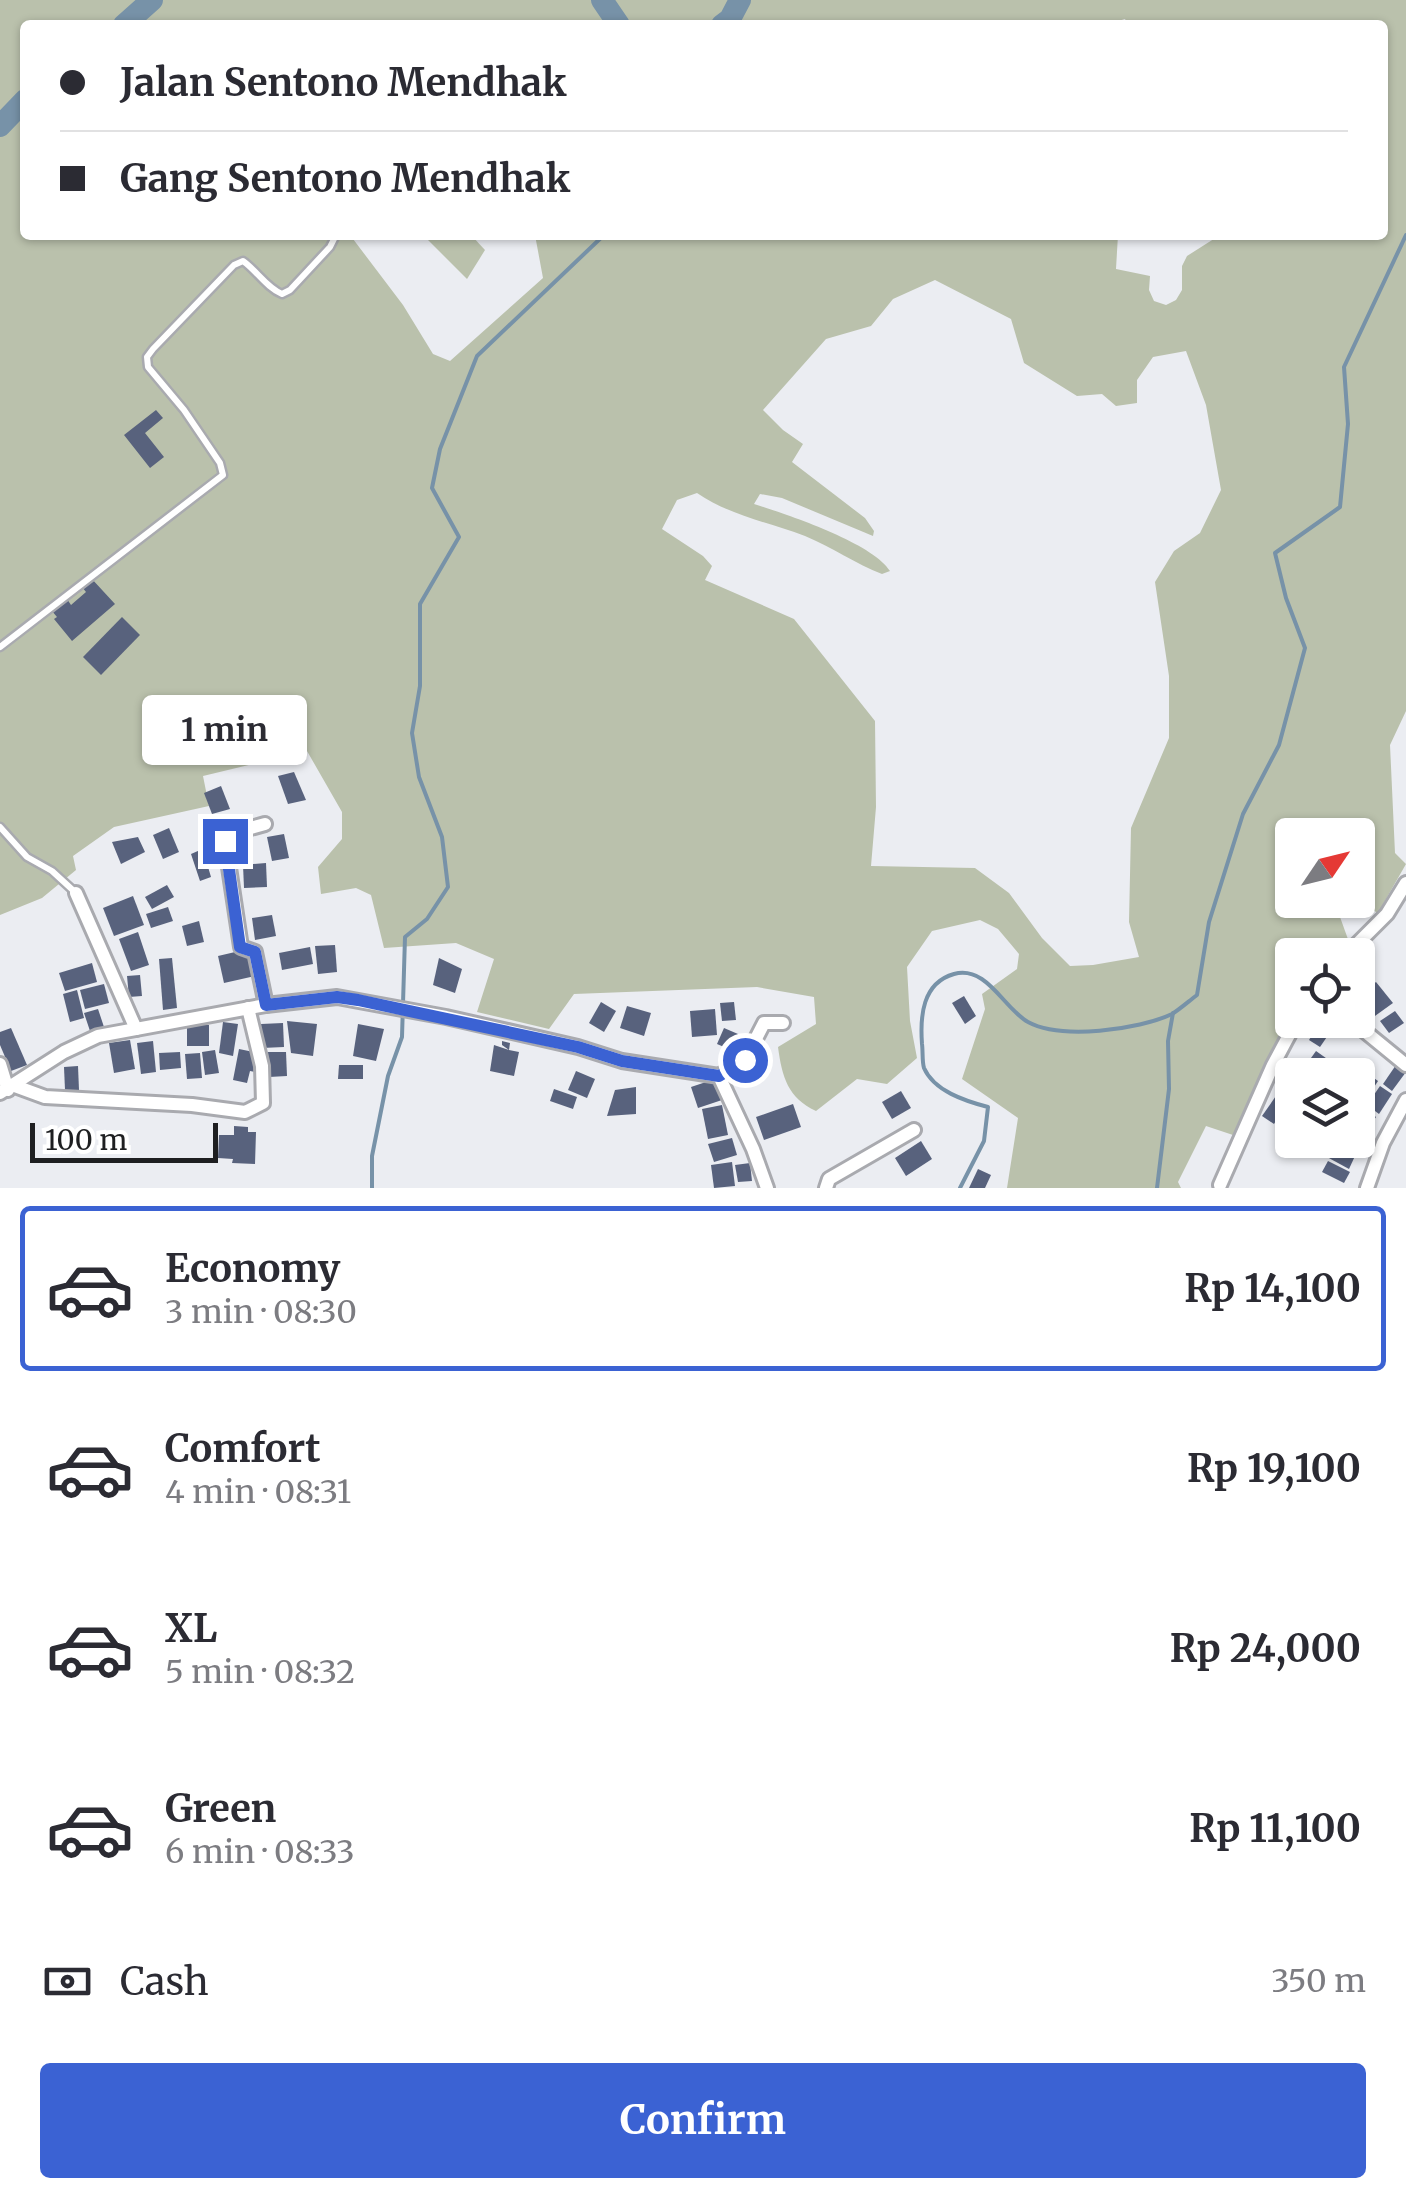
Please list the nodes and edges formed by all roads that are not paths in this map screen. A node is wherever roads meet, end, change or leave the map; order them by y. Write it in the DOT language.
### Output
graph roads {
  1 [pos="334,240"];
  2 [pos="0,647"];
  3 [pos="265,824"];
  4 [pos="0,826"];
  5 [pos="1406,883"];
  6 [pos="76,893"];
  7 [pos="1363,938"];
  8 [pos="266,1005"];
  9 [pos="248,1008"];
  10 [pos="783,1023"];
  11 [pos="136,1029"];
  12 [pos="1287,1038"];
  13 [pos="1373,1038"];
  14 [pos="0,1064"];
  15 [pos="1406,1065"];
  16 [pos="719,1076"];
  17 [pos="8,1090"];
  18 [pos="1406,1100"];
  19 [pos="914,1130"];
  20 [pos="1220,1185"];
  21 [pos="767,1188"];
  22 [pos="826,1188"];
  23 [pos="1367,1188"];
  1 -- 2 [label="lane"];
  3 -- 8 [label="street"];
  4 -- 6 [label="lane"];
  5 -- 7 [label="street"];
  6 -- 11 [label="street"];
  8 -- 9 [label="street"];
  8 -- 16 [label="street"];
  9 -- 11 [label="street"];
  9 -- 17 [label="street"];
  10 -- 16 [label="street"];
  11 -- 17 [label="street"];
  12 -- 20 [label="street"];
  13 -- 15 [label="street"];
  14 -- 17 [label="street"];
  16 -- 21 [label="street"];
  18 -- 23 [label="street"];
  19 -- 22 [label="street"];
}
